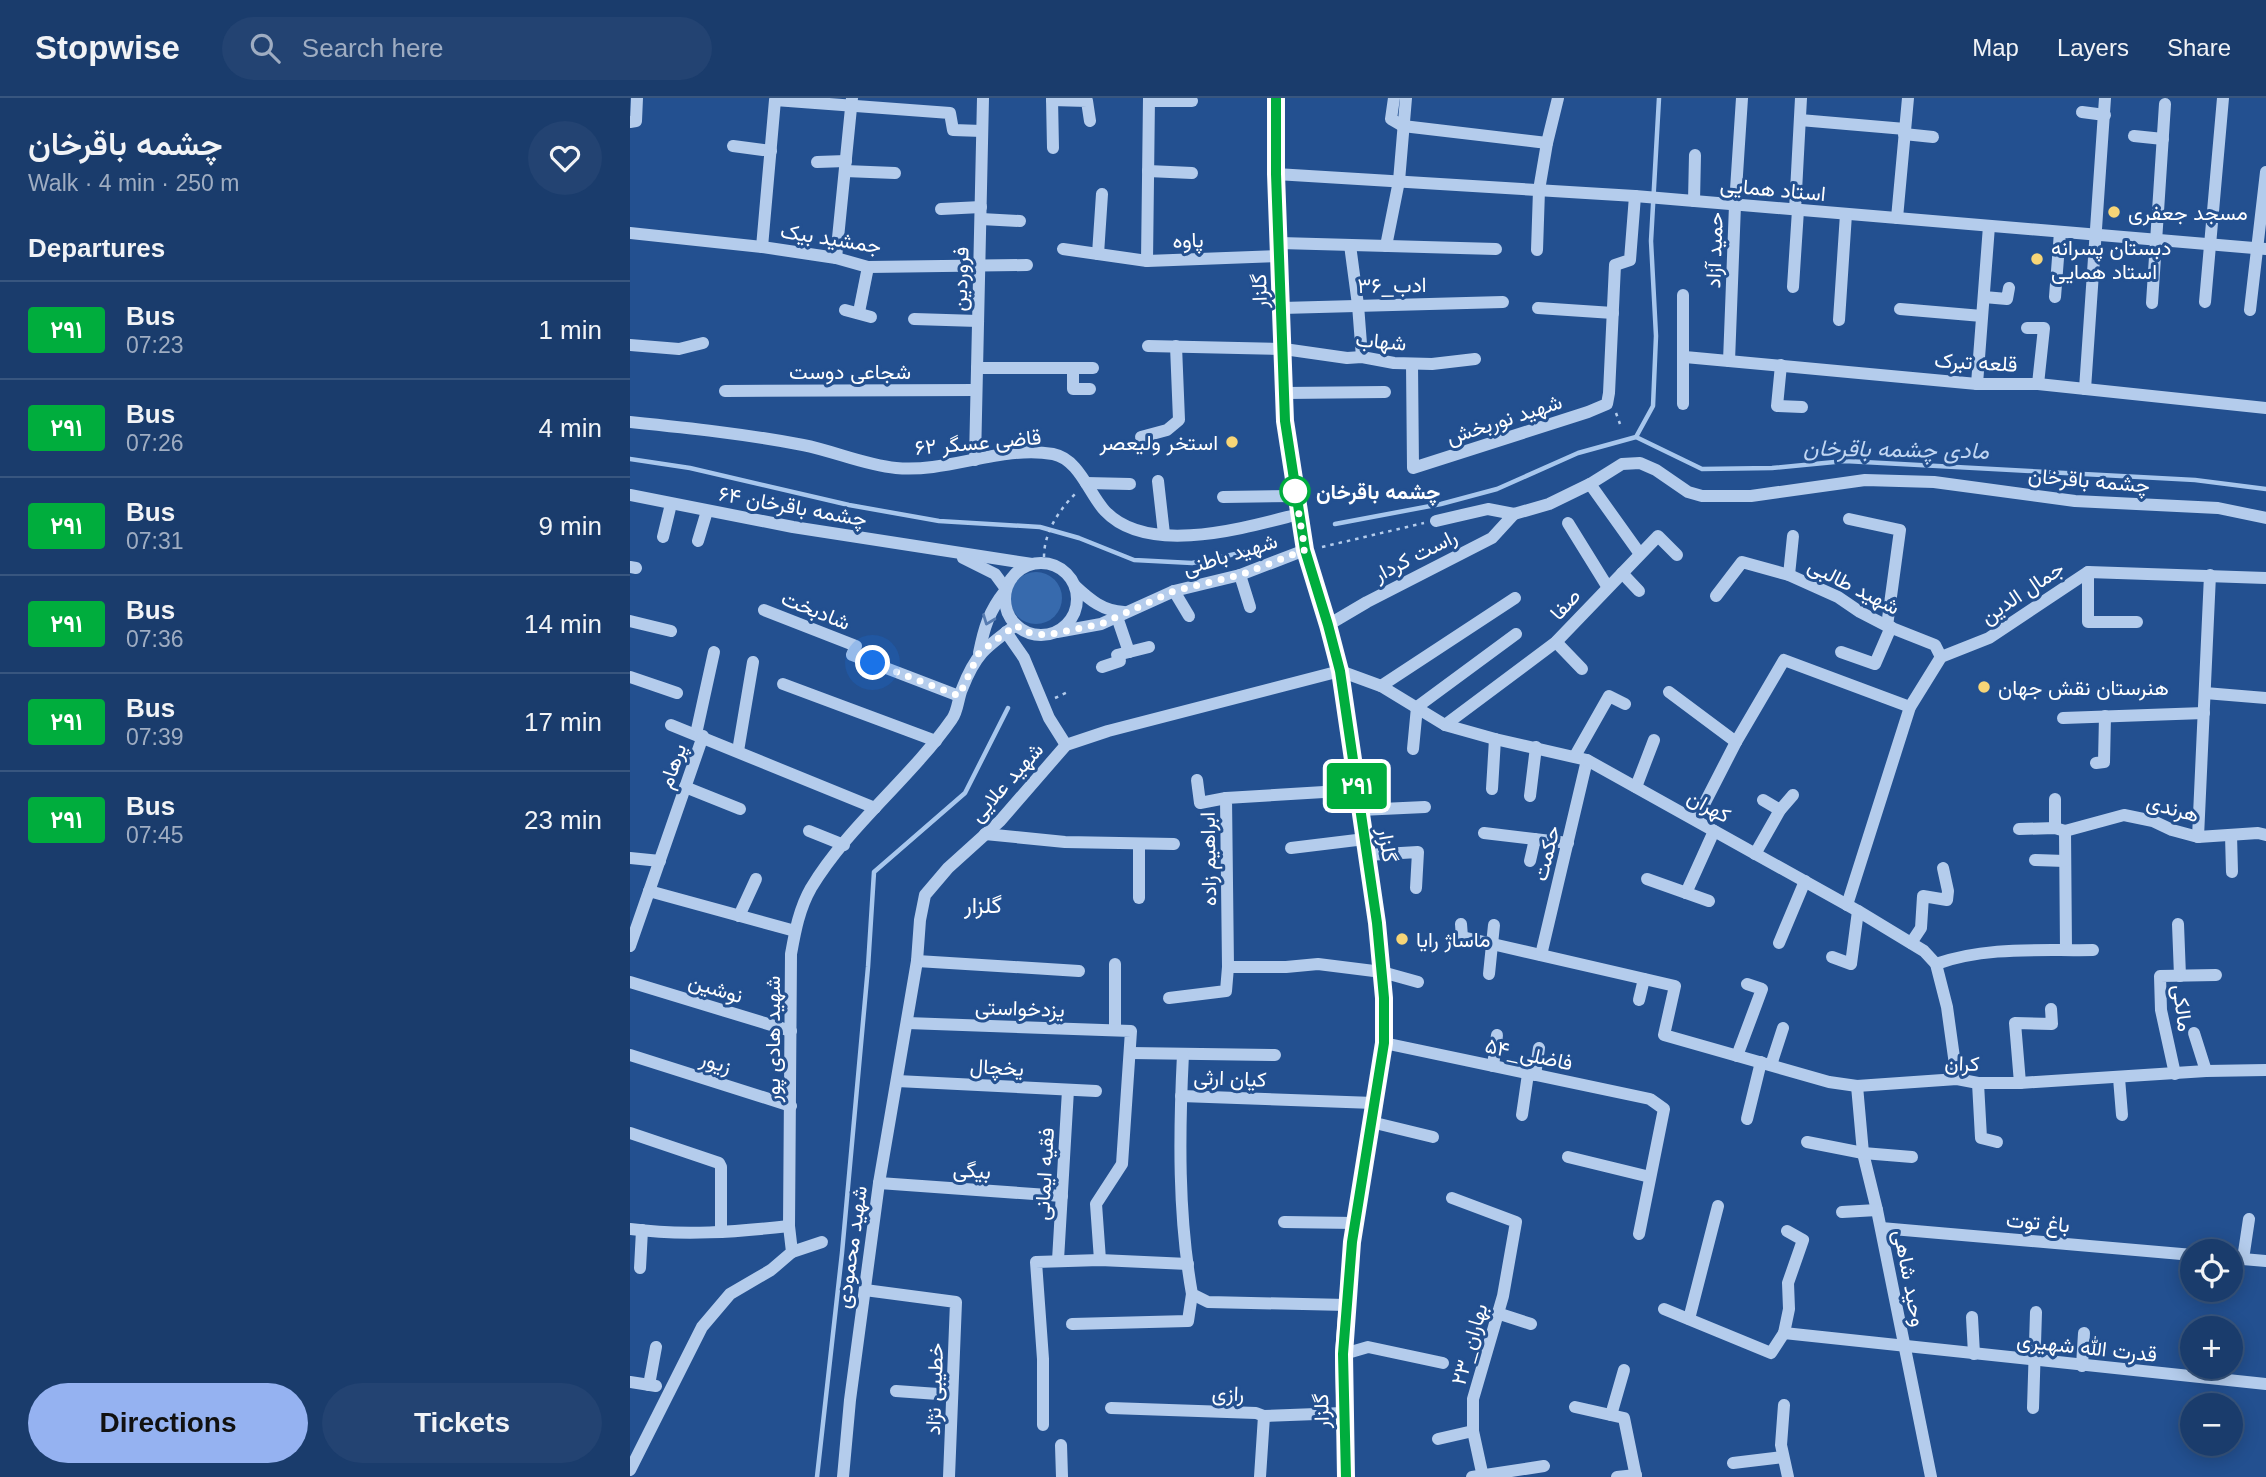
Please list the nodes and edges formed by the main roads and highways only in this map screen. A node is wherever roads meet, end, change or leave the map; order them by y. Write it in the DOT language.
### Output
graph roads {
  1 [pos="1276,98"];
  2 [pos="1346,1477"];
  1 -- 2 [label="main road, گلزار"];
}
